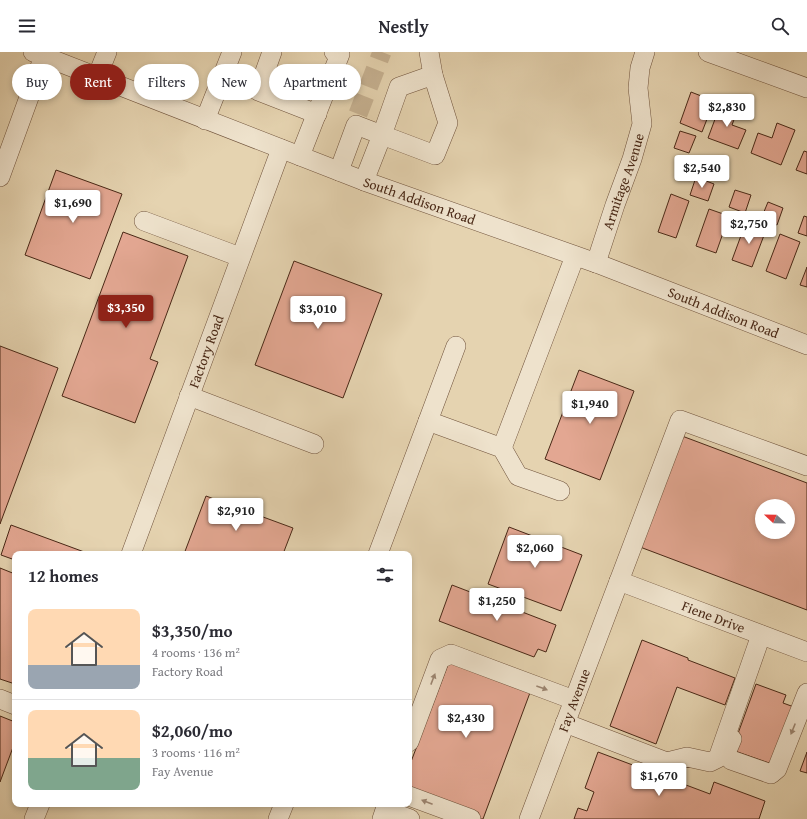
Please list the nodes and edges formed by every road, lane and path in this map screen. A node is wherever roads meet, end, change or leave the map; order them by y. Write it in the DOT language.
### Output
graph roads {
  1 [pos="107,52"];
  2 [pos="232,52"];
  3 [pos="272,52"];
  4 [pos="334,52"];
  5 [pos="429,52"];
  6 [pos="646,52"];
  7 [pos="708,52"];
  8 [pos="38,54"];
  9 [pos="102,64"];
  10 [pos="70,66"];
  11 [pos="433,75"];
  12 [pos="807,88"];
  13 [pos="126,89"];
  14 [pos="317,114"];
  15 [pos="205,120"];
  16 [pos="382,135"];
  17 [pos="281,149"];
  18 [pos="300,156"];
  19 [pos="339,171"];
  20 [pos="0,177"];
  21 [pos="364,181"];
  22 [pos="144,221"];
  23 [pos="575,256"];
  24 [pos="240,257"];
  25 [pos="596,263"];
  26 [pos="807,345"];
  27 [pos="456,346"];
  28 [pos="189,396"];
  29 [pos="428,421"];
  30 [pos="314,444"];
  31 [pos="502,448"];
  32 [pos="807,466"];
  33 [pos="560,491"];
  34 [pos="132,551"];
  35 [pos="379,551"];
  36 [pos="619,581"];
  37 [pos="766,637"];
  38 [pos="807,652"];
  39 [pos="807,692"];
  40 [pos="0,699"];
  41 [pos="574,700"];
  42 [pos="12,704"];
  43 [pos="565,724"];
  44 [pos="412,734"];
  45 [pos="412,797"];
  46 [pos="39,807"];
  47 [pos="283,807"];
  48 [pos="34,819"];
  49 [pos="278,819"];
  50 [pos="382,819"];
  51 [pos="410,819"];
  52 [pos="471,819"];
  53 [pos="529,819"];
  1 -- 9 [label="street"];
  2 -- 15 [label="street"];
  3 -- 14 [label="street"];
  4 -- 14 [label="street"];
  5 -- 11 [label="street"];
  6 -- 25 [label="street, Armitage Avenue"];
  7 -- 12 [label="street"];
  8 -- 10 [label="street, South Addison Road"];
  8 -- 20 [label="street"];
  11 -- 16 [label="street"];
  11 -- 16 [label="street"];
  13 -- 15 [label="street, South Addison Road"];
  14 -- 18 [label="street"];
  15 -- 17 [label="street, South Addison Road"];
  16 -- 19 [label="street"];
  16 -- 21 [label="street"];
  17 -- 18 [label="street, South Addison Road"];
  17 -- 24 [label="street, Factory Road"];
  18 -- 19 [label="street, South Addison Road"];
  19 -- 21 [label="street, South Addison Road"];
  21 -- 23 [label="street, South Addison Road"];
  22 -- 24 [label="street"];
  23 -- 25 [label="street, South Addison Road"];
  23 -- 31 [label="street"];
  24 -- 28 [label="street, Factory Road"];
  25 -- 26 [label="street, South Addison Road"];
  27 -- 29 [label="street"];
  28 -- 30 [label="street"];
  28 -- 34 [label="street, Factory Road"];
  29 -- 31 [label="street"];
  29 -- 35 [label="street"];
  31 -- 33 [label="street"];
  32 -- 36 [label="street, Fay Avenue"];
  36 -- 37 [label="street, Fiene Drive"];
  36 -- 41 [label="street, Fay Avenue"];
  37 -- 38 [label="street, Fiene Drive"];
  39 -- 37 [label="street, one-way"];
  37 -- 43 [label="street"];
  40 -- 42 [label="street"];
  41 -- 43 [label="street, Fay Avenue"];
  44 -- 41 [label="street, one-way"];
  43 -- 53 [label="street, Fay Avenue"];
  52 -- 45 [label="street, one-way"];
  46 -- 48 [label="street"];
  47 -- 49 [label="street"];
  50 -- 51 [label="street"];
}
